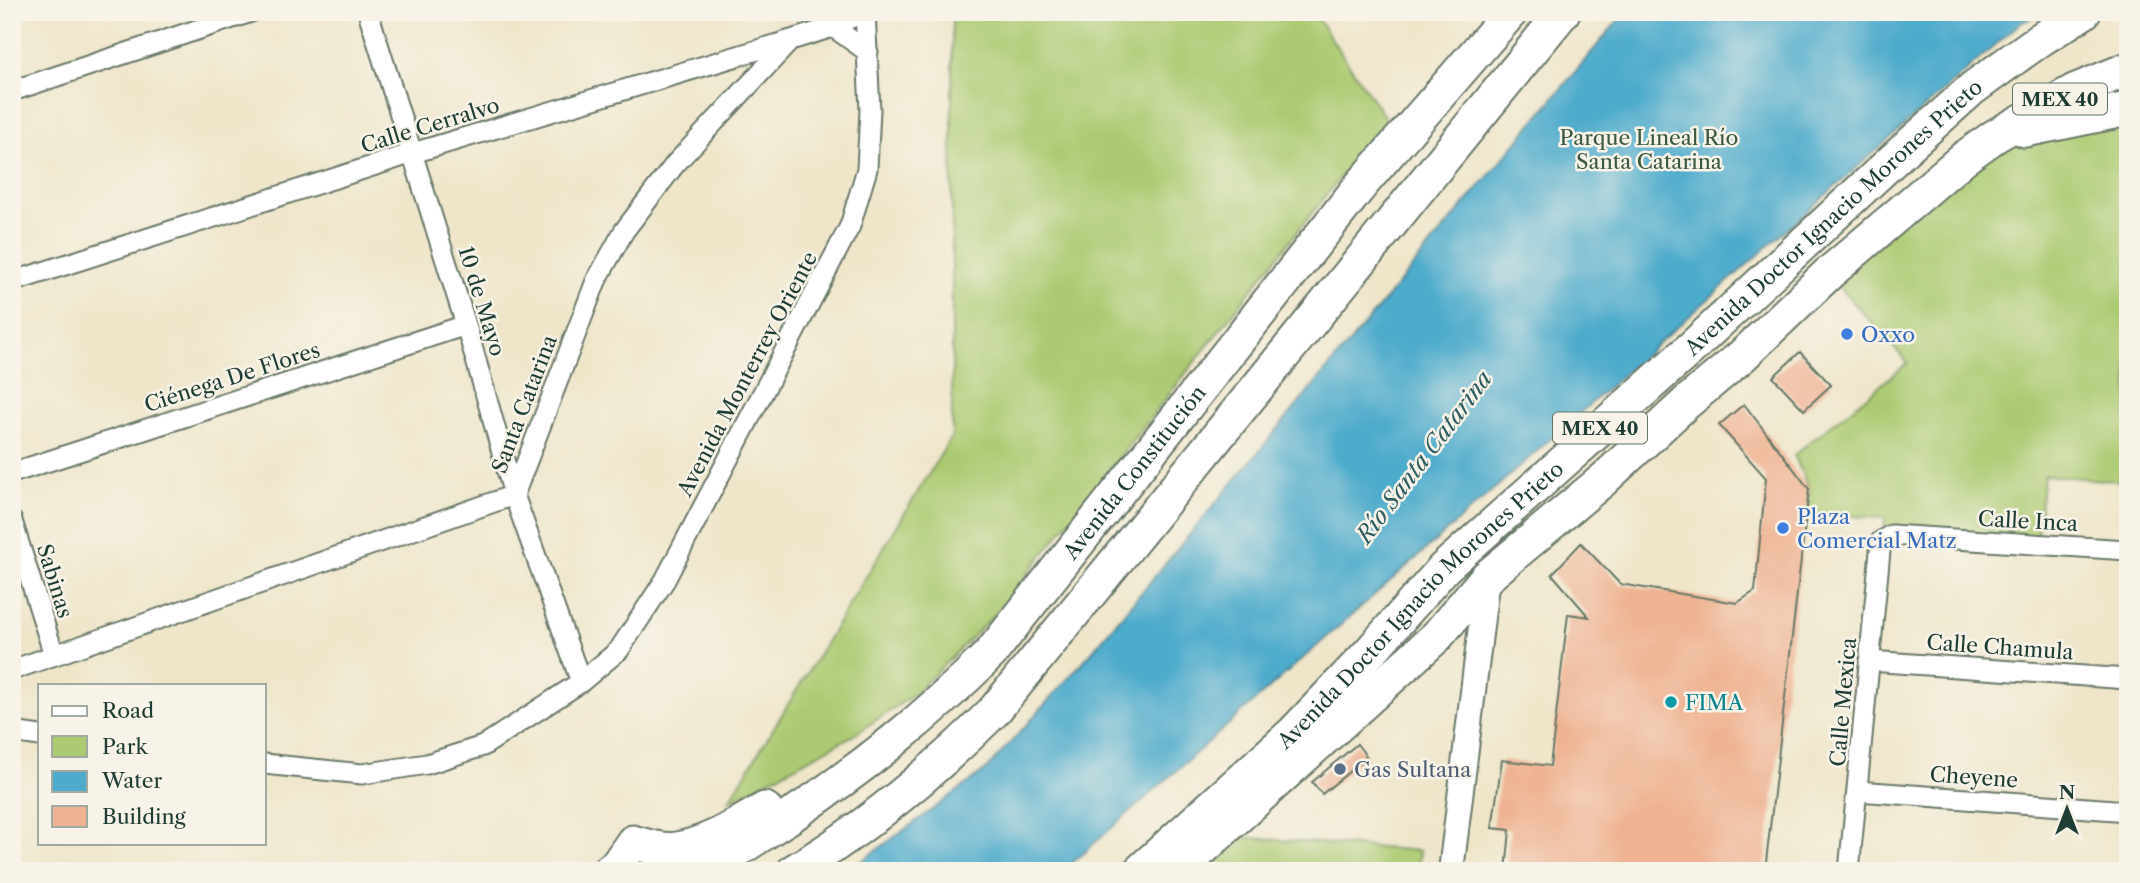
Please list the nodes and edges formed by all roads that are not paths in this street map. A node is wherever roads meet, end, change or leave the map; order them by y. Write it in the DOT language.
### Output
graph roads {
  1 [pos="251,12"];
  2 [pos="368,12"];
  3 [pos="863,12"];
  4 [pos="1511,12"];
  5 [pos="1563,12"];
  6 [pos="2084,12"];
  7 [pos="833,27"];
  8 [pos="791,40"];
  9 [pos="868,52"];
  10 [pos="2128,69"];
  11 [pos="12,92"];
  12 [pos="2128,109"];
  13 [pos="1995,136"];
  14 [pos="413,153"];
  15 [pos="12,282"];
  16 [pos="466,325"];
  17 [pos="12,473"];
  18 [pos="514,495"];
  19 [pos="12,521"];
  20 [pos="1884,538"];
  21 [pos="2128,550"];
  22 [pos="1487,577"];
  23 [pos="54,655"];
  24 [pos="1869,661"];
  25 [pos="12,670"];
  26 [pos="2128,679"];
  27 [pos="581,682"];
  28 [pos="12,732"];
  29 [pos="38,736"];
  30 [pos="266,764"];
  31 [pos="866,764"];
  32 [pos="1858,791"];
  33 [pos="2128,811"];
  34 [pos="609,871"];
  35 [pos="703,871"];
  36 [pos="794,871"];
  37 [pos="1140,871"];
  38 [pos="1178,871"];
  39 [pos="1451,871"];
  40 [pos="1849,871"];
  1 -- 11 [label="street"];
  2 -- 14 [label="street, 10 de Mayo"];
  3 -- 7 [label="street, Calle Cerralvo"];
  3 -- 9 [label="street, Avenida Monterrey Oriente"];
  4 -- 31 [label="highway, Avenida Constitución"];
  5 -- 36 [label="highway, Avenida Constitución"];
  6 -- 37 [label="highway, Avenida Doctor Ignacio Morones Prieto / MEX 40"];
  7 -- 8 [label="street, Calle Cerralvo"];
  7 -- 9 [label="street"];
  8 -- 14 [label="street, Calle Cerralvo"];
  8 -- 18 [label="street, Santa Catarina"];
  9 -- 27 [label="street, Avenida Monterrey Oriente"];
  10 -- 13 [label="highway, Avenida Doctor Ignacio Morones Prieto / MEX 40"];
  12 -- 13 [label="highway"];
  13 -- 22 [label="highway, Avenida Doctor Ignacio Morones Prieto / MEX 40"];
  14 -- 15 [label="street, Calle Cerralvo"];
  14 -- 16 [label="street, 10 de Mayo"];
  16 -- 17 [label="street, Ciénega De Flores"];
  16 -- 18 [label="street, 10 de Mayo"];
  18 -- 23 [label="street, Santa Catarina"];
  18 -- 27 [label="street, 10 de Mayo"];
  19 -- 23 [label="street, Sabinas"];
  20 -- 21 [label="street, Calle Inca"];
  20 -- 24 [label="street, Calle Mexica"];
  22 -- 38 [label="highway, Avenida Doctor Ignacio Morones Prieto / MEX 40"];
  22 -- 39 [label="street"];
  23 -- 25 [label="street, Santa Catarina"];
  24 -- 26 [label="street, Calle Chamula"];
  24 -- 32 [label="street, Calle Mexica"];
  27 -- 30 [label="street, Avenida Monterrey Oriente"];
  28 -- 29 [label="street"];
  31 -- 34 [label="highway"];
  31 -- 35 [label="highway, Avenida Constitución"];
  32 -- 33 [label="street, Cheyene"];
  32 -- 40 [label="street, Calle Mexica"];
}
